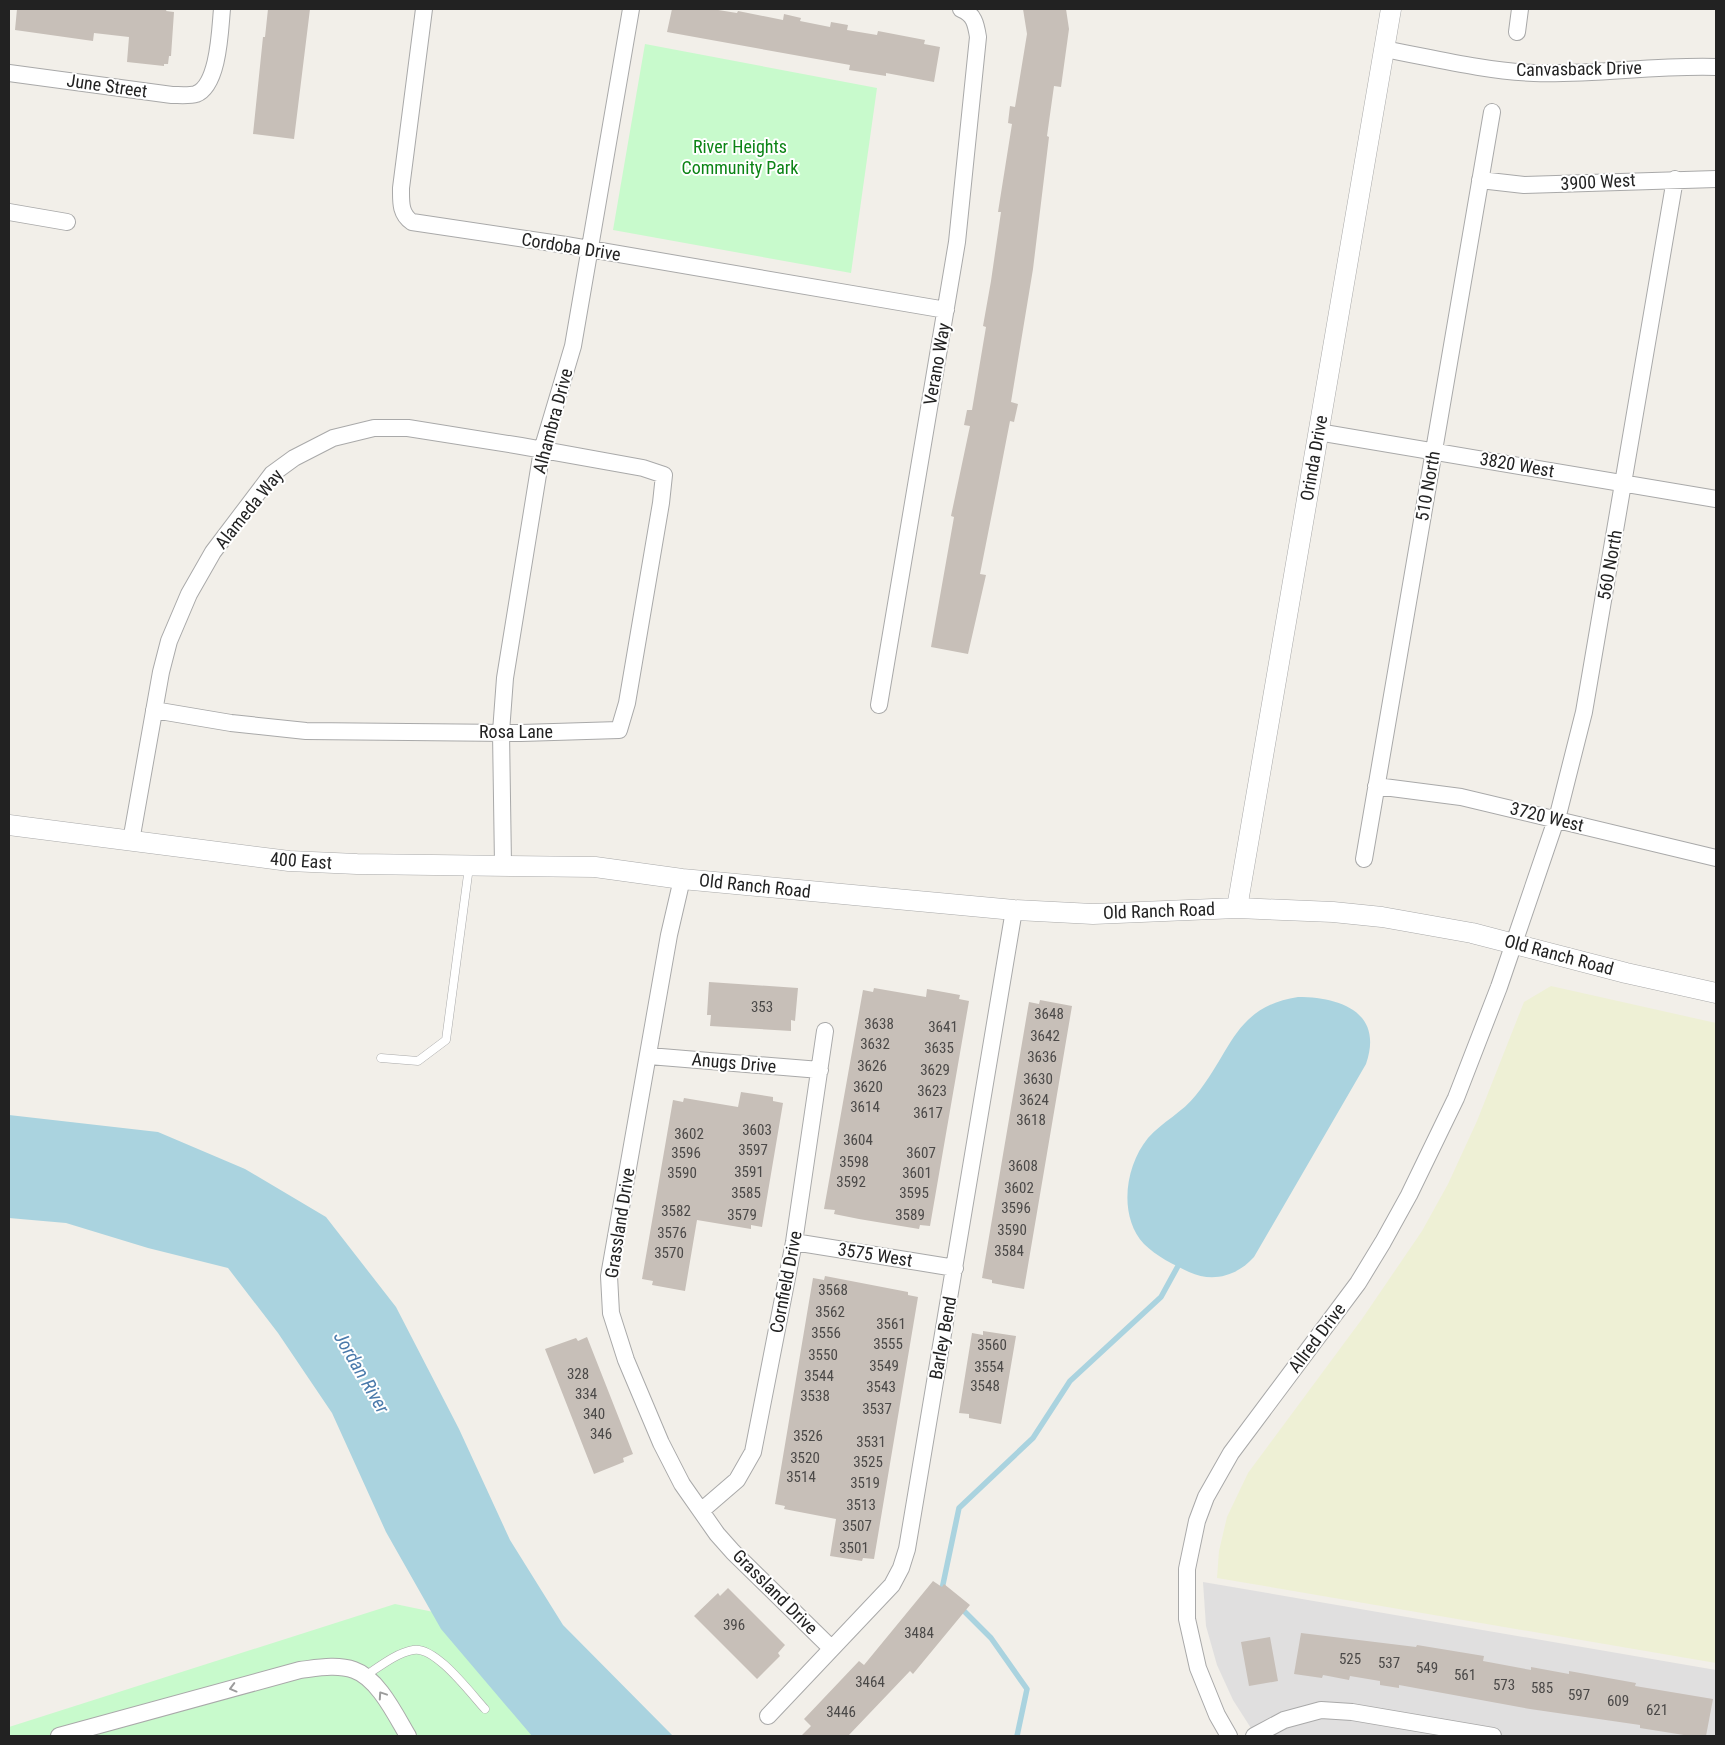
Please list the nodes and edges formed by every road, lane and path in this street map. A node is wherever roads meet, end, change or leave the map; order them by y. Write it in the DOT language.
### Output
graph roads {
  1 [pos="222,9"];
  2 [pos="424,9"];
  3 [pos="631,9"];
  4 [pos="961,9"];
  5 [pos="1391,9"];
  6 [pos="1520,9"];
  7 [pos="1517,32"];
  8 [pos="1384,49"];
  9 [pos="1716,67"];
  10 [pos="9,73"];
  11 [pos="1492,112"];
  12 [pos="1675,179"];
  13 [pos="1716,179"];
  14 [pos="1480,180"];
  15 [pos="9,212"];
  16 [pos="67,222"];
  17 [pos="590,249"];
  18 [pos="946,310"];
  19 [pos="1318,432"];
  20 [pos="542,450"];
  21 [pos="1434,451"];
  22 [pos="664,475"];
  23 [pos="1625,484"];
  24 [pos="1716,499"];
  25 [pos="879,705"];
  26 [pos="154,710"];
  27 [pos="501,732"];
  28 [pos="1376,786"];
  29 [pos="1557,818"];
  30 [pos="9,825"];
  31 [pos="131,841"];
  32 [pos="1716,858"];
  33 [pos="1364,859"];
  34 [pos="469,865"];
  35 [pos="503,865"];
  36 [pos="595,868"];
  37 [pos="682,879"];
  38 [pos="1237,908"];
  39 [pos="1014,910"];
  40 [pos="1514,942"];
  41 [pos="1716,993"];
  42 [pos="825,1032"];
  43 [pos="649,1056"];
  44 [pos="381,1058"];
  45 [pos="820,1070"];
  46 [pos="794,1242"];
  47 [pos="955,1268"];
  48 [pos="701,1511"];
  49 [pos="831,1648"];
  50 [pos="363,1676"];
  51 [pos="485,1709"];
  52 [pos="768,1716"];
  53 [pos="59,1736"];
  54 [pos="408,1736"];
  55 [pos="1229,1736"];
  56 [pos="1254,1736"];
  57 [pos="1493,1736"];
  1 -- 10 [label="street, June Street"];
  2 -- 17 [label="street, Cordoba Drive"];
  3 -- 17 [label="street, Alhambra Drive"];
  4 -- 18 [label="street, Verano Way"];
  5 -- 8 [label="street, Orinda Drive"];
  6 -- 7 [label="street"];
  8 -- 9 [label="street, Canvasback Drive"];
  8 -- 19 [label="street, Orinda Drive"];
  11 -- 14 [label="street, 510 North"];
  12 -- 13 [label="street, 3900 West"];
  12 -- 14 [label="street, 3900 West"];
  12 -- 23 [label="street, 560 North"];
  14 -- 21 [label="street, 510 North"];
  15 -- 16 [label="street"];
  17 -- 18 [label="street, Cordoba Drive"];
  17 -- 20 [label="street, Alhambra Drive"];
  18 -- 25 [label="street, Verano Way"];
  19 -- 21 [label="street, 3820 West"];
  19 -- 38 [label="street, Orinda Drive"];
  20 -- 22 [label="street, Alameda Way"];
  20 -- 26 [label="street, Alameda Way"];
  20 -- 27 [label="street, Alhambra Drive"];
  21 -- 23 [label="street, 3820 West"];
  21 -- 28 [label="street, 510 North"];
  22 -- 27 [label="street, Rosa Lane"];
  23 -- 24 [label="street, 3820 West"];
  23 -- 29 [label="street, 560 North"];
  26 -- 27 [label="street, Rosa Lane"];
  26 -- 31 [label="street, Alameda Way"];
  27 -- 35 [label="street, Alhambra Drive"];
  28 -- 29 [label="street, 3720 West"];
  28 -- 33 [label="street, 510 North"];
  29 -- 32 [label="street, 3720 West"];
  29 -- 40 [label="street, 560 North"];
  30 -- 31 [label="street, 400 East"];
  31 -- 34 [label="street, 400 East"];
  34 -- 35 [label="street, 400 East"];
  34 -- 44 [label="lane"];
  35 -- 36 [label="street, 400 East"];
  36 -- 37 [label="street, Old Ranch Road"];
  37 -- 39 [label="street, Old Ranch Road"];
  37 -- 43 [label="street, Grassland Drive"];
  38 -- 39 [label="street, Old Ranch Road"];
  38 -- 40 [label="street, Old Ranch Road"];
  39 -- 47 [label="street, Barley Bend"];
  40 -- 41 [label="street, Old Ranch Road"];
  40 -- 55 [label="street, Allred Drive"];
  42 -- 45 [label="street, Cornfield Drive"];
  43 -- 45 [label="street, Anugs Drive"];
  43 -- 48 [label="street, Grassland Drive"];
  45 -- 46 [label="street, Cornfield Drive"];
  46 -- 47 [label="street, 3575 West"];
  46 -- 48 [label="street, Cornfield Drive"];
  47 -- 49 [label="street, Barley Bend"];
  48 -- 49 [label="street, Grassland Drive"];
  49 -- 52 [label="street, Barley Bend"];
  50 -- 51 [label="lane"];
  50 -- 53 [label="street, one-way"];
  54 -- 50 [label="street, one-way"];
  56 -- 57 [label="street"];
}
